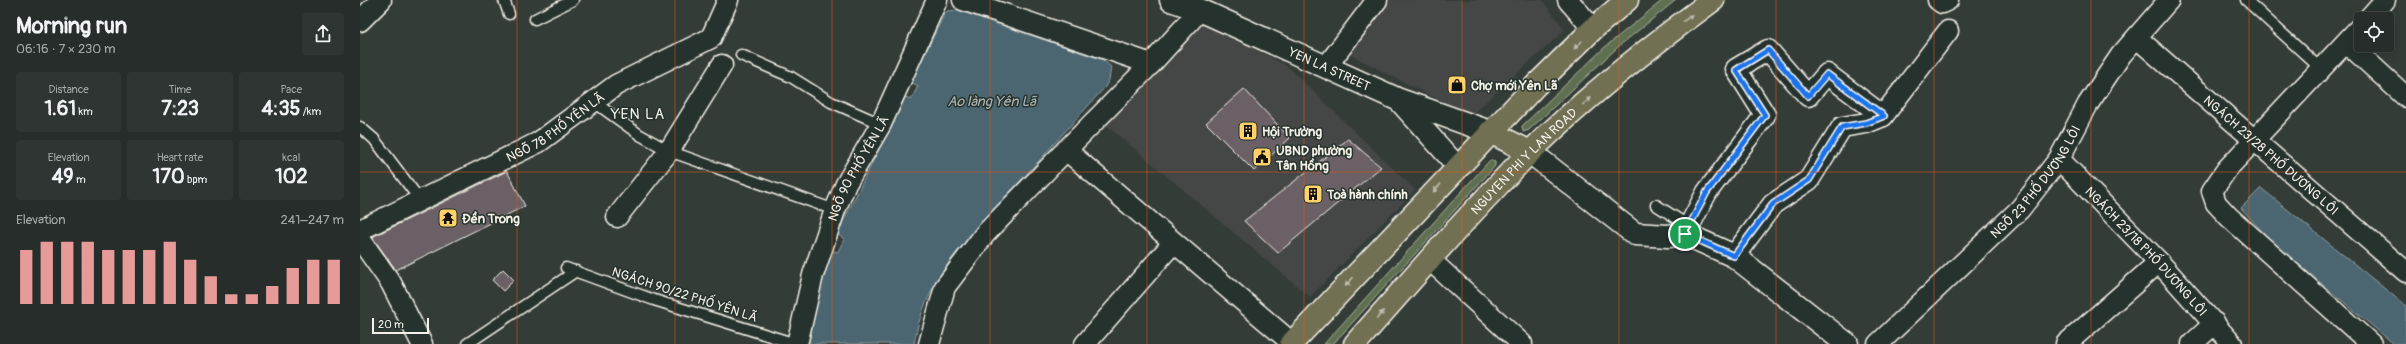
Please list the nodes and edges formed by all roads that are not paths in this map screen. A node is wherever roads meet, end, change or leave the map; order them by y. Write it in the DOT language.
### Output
graph roads {
  1 [pos="381,0"];
  2 [pos="504,0"];
  3 [pos="573,0"];
  4 [pos="728,0"];
  5 [pos="937,0"];
  6 [pos="963,0"];
  7 [pos="1171,0"];
  8 [pos="1377,0"];
  9 [pos="1568,0"];
  10 [pos="1627,0"];
  11 [pos="1714,0"];
  12 [pos="1938,0"];
  13 [pos="1948,0"];
  14 [pos="2169,0"];
  15 [pos="2246,0"];
  16 [pos="1200,10"];
  17 [pos="509,14"];
  18 [pos="535,18"];
  19 [pos="360,21"];
  20 [pos="1593,29"];
  21 [pos="1948,31"];
  22 [pos="2354,34"];
  23 [pos="2137,38"];
  24 [pos="2347,42"];
  25 [pos="741,55"];
  26 [pos="1151,64"];
  27 [pos="722,65"];
  28 [pos="1326,67"];
  29 [pos="2322,69"];
  30 [pos="2406,97"];
  31 [pos="1397,99"];
  32 [pos="594,102"];
  33 [pos="1884,116"];
  34 [pos="881,124"];
  35 [pos="360,127"];
  36 [pos="1490,132"];
  37 [pos="2255,140"];
  38 [pos="1066,150"];
  39 [pos="669,151"];
  40 [pos="1530,152"];
  41 [pos="2059,159"];
  42 [pos="1458,166"];
  43 [pos="420,200"];
  44 [pos="1656,205"];
  45 [pos="835,210"];
  46 [pos="617,217"];
  47 [pos="360,230"];
  48 [pos="1687,230"];
  49 [pos="360,239"];
  50 [pos="1173,243"];
  51 [pos="1734,256"];
  52 [pos="1429,259"];
  53 [pos="2160,262"];
  54 [pos="2406,272"];
  55 [pos="2215,323"];
  56 [pos="422,344"];
  57 [pos="467,344"];
  58 [pos="796,344"];
  59 [pos="929,344"];
  60 [pos="1085,344"];
  61 [pos="1291,344"];
  62 [pos="1355,344"];
  63 [pos="1522,344"];
  64 [pos="1847,344"];
  65 [pos="1878,344"];
  66 [pos="2066,344"];
  67 [pos="2192,344"];
  68 [pos="2232,344"];
  69 [pos="2371,344"];
  1 -- 19 [label="street"];
  2 -- 17 [label="lane"];
  3 -- 18 [label="lane"];
  4 -- 32 [label="street, NGÕ 78 PHỐ YÊN LÃ"];
  5 -- 34 [label="street, NGÕ 90 PHỐ YÊN LÃ"];
  6 -- 26 [label="street"];
  7 -- 16 [label="street, YEN LA STREET"];
  8 -- 28 [label="street"];
  9 -- 20 [label="street"];
  10 -- 20 [label="main road"];
  40 -- 11 [label="main road, NGUYEN PHI Y LAN ROAD, one-way"];
  12 -- 13 [label="street"];
  14 -- 23 [label="street, NGÕ 23 PHỐ DƯƠNG LÔI"];
  15 -- 29 [label="lane"];
  16 -- 26 [label="street"];
  16 -- 28 [label="street, YEN LA STREET"];
  20 -- 36 [label="main road, one-way"];
  21 -- 33 [label="street"];
  22 -- 24 [label="street"];
  23 -- 37 [label="street, NGÁCH 23/28 PHỐ DƯƠNG LÔI"];
  23 -- 41 [label="street, NGÕ 23 PHỐ DƯƠNG LÔI"];
  24 -- 29 [label="street"];
  24 -- 30 [label="street"];
  25 -- 34 [label="lane"];
  26 -- 38 [label="street"];
  27 -- 39 [label="street"];
  28 -- 31 [label="street, YEN LA STREET"];
  29 -- 37 [label="street"];
  31 -- 36 [label="street, YEN LA STREET"];
  31 -- 42 [label="street"];
  32 -- 39 [label="lane"];
  32 -- 43 [label="street, NGÕ 78 PHỐ YÊN LÃ"];
  33 -- 48 [label="street"];
  33 -- 51 [label="street"];
  34 -- 45 [label="street, NGÕ 90 PHỐ YÊN LÃ"];
  35 -- 43 [label="lane"];
  36 -- 40 [label="main road"];
  36 -- 42 [label="main road"];
  37 -- 54 [label="street, NGÁCH 23/28 PHỐ DƯƠNG LÔI"];
  37 -- 69 [label="street"];
  38 -- 50 [label="street"];
  38 -- 59 [label="street"];
  39 -- 45 [label="lane"];
  39 -- 46 [label="street"];
  40 -- 48 [label="street"];
  40 -- 52 [label="main road, NGUYEN PHI Y LAN ROAD"];
  41 -- 53 [label="street, NGÁCH 23/18 PHỐ DƯƠNG LÔI"];
  41 -- 65 [label="street, NGÕ 23 PHỐ DƯƠNG LÔI"];
  42 -- 61 [label="main road, one-way"];
  43 -- 47 [label="street, NGÕ 78 PHỐ YÊN LÃ"];
  44 -- 48 [label="lane"];
  45 -- 58 [label="street, NGÕ 90 PHỐ YÊN LÃ"];
  48 -- 51 [label="street"];
  49 -- 56 [label="street"];
  50 -- 60 [label="street"];
  50 -- 61 [label="street"];
  51 -- 64 [label="street"];
  62 -- 52 [label="main road, NGUYEN PHI Y LAN ROAD, one-way"];
  52 -- 63 [label="street"];
  53 -- 55 [label="street, NGÁCH 23/18 PHỐ DƯƠNG LÔI"];
  53 -- 66 [label="street"];
  55 -- 67 [label="street"];
  55 -- 68 [label="street, NGÁCH 23/18 PHỐ DƯƠNG LÔI"];
  57 -- 58 [label="lane, NGÁCH 90/22 PHỐ YÊN LÃ"];
}
